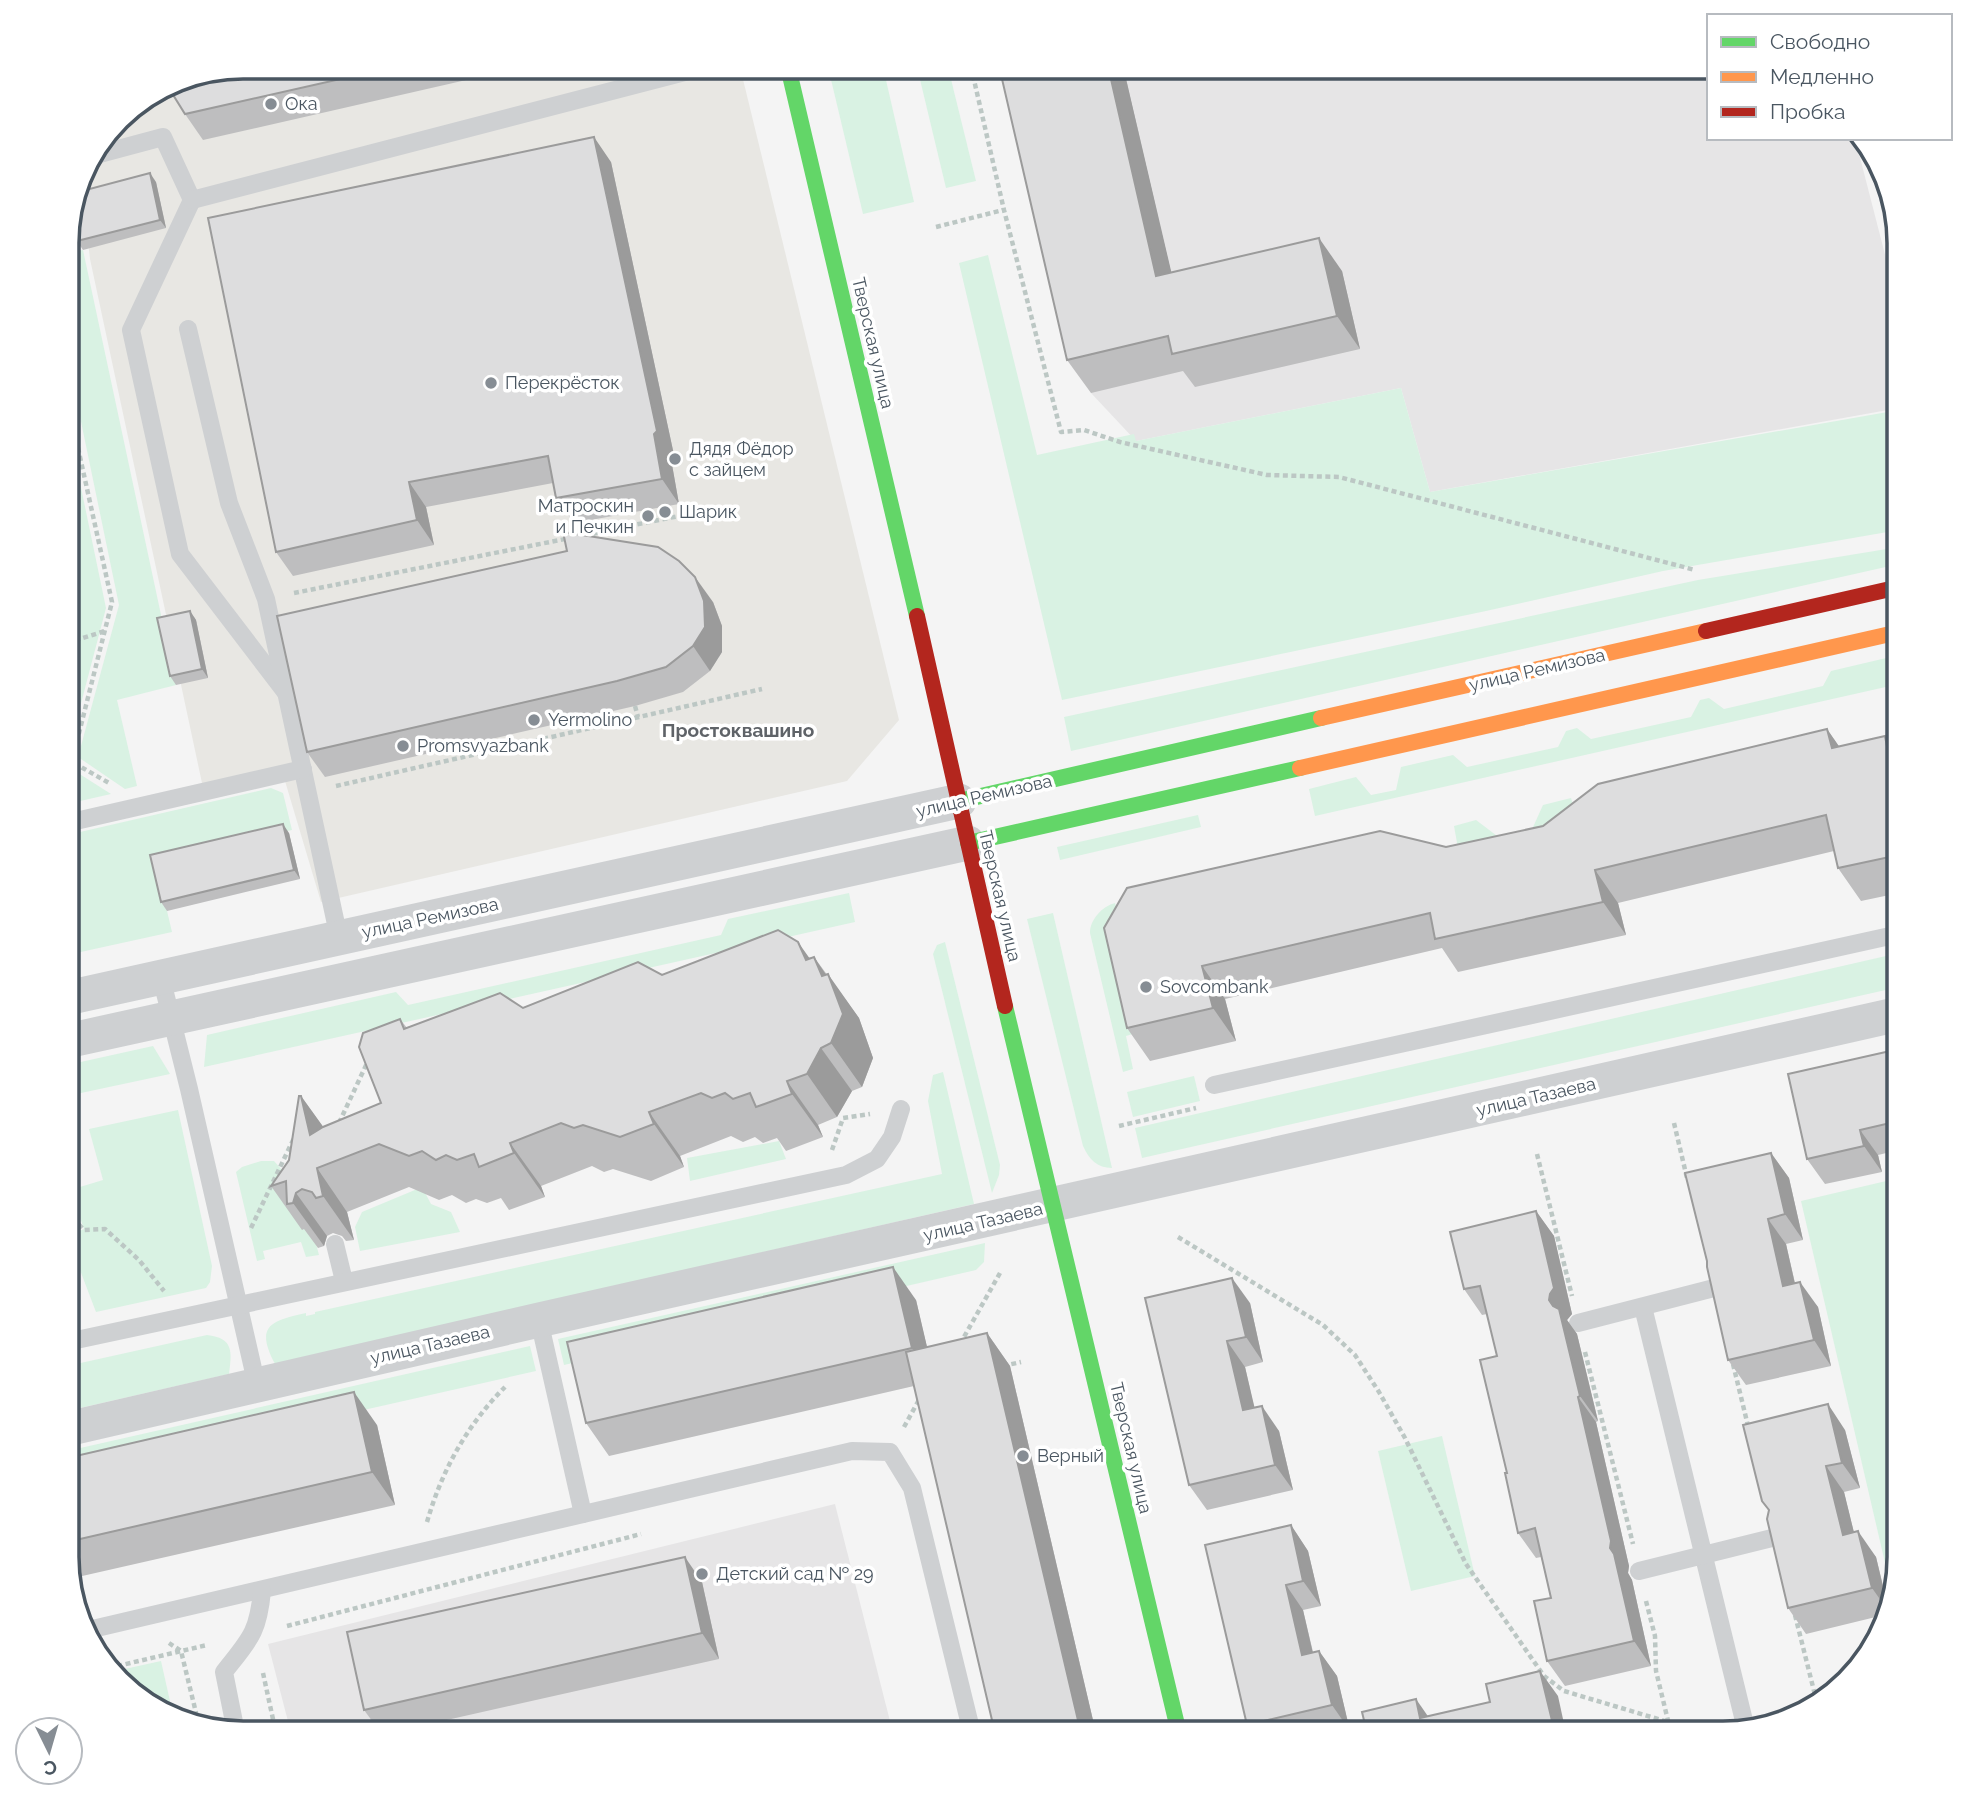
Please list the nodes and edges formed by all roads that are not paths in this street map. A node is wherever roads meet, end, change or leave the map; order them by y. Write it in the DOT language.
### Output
graph roads {
  1 [pos="654,79"];
  2 [pos="791,79"];
  3 [pos="106,152"];
  4 [pos="192,200"];
  5 [pos="188,329"];
  6 [pos="1887,590"];
  7 [pos="1887,635"];
  8 [pos="287,694"];
  9 [pos="303,769"];
  10 [pos="959,801"];
  11 [pos="79,819"];
  12 [pos="968,843"];
  13 [pos="1887,937"];
  14 [pos="339,938"];
  15 [pos="162,977"];
  16 [pos="79,995"];
  17 [pos="1887,1017"];
  18 [pos="172,1018"];
  19 [pos="79,1038"];
  20 [pos="1214,1085"];
  21 [pos="901,1109"];
  22 [pos="1053,1206"];
  23 [pos="335,1244"];
  24 [pos="344,1281"];
  25 [pos="1714,1288"];
  26 [pos="238,1304"];
  27 [pos="1643,1307"];
  28 [pos="539,1320"];
  29 [pos="1578,1323"];
  30 [pos="79,1339"];
  31 [pos="257,1386"];
  32 [pos="79,1426"];
  33 [pos="583,1514"];
  34 [pos="1776,1537"];
  35 [pos="1703,1555"];
  36 [pos="1639,1571"];
  37 [pos="262,1591"];
  38 [pos="95,1628"];
  39 [pos="1744,1720"];
  40 [pos="234,1721"];
  41 [pos="969,1721"];
  42 [pos="1176,1721"];
  1 -- 4 [label="lane"];
  2 -- 10 [label="main road, Тверская улица"];
  3 -- 4 [label="lane"];
  4 -- 8 [label="lane"];
  5 -- 8 [label="lane"];
  6 -- 10 [label="main road, улица Ремизова"];
  7 -- 12 [label="main road"];
  8 -- 9 [label="lane"];
  9 -- 11 [label="lane"];
  9 -- 14 [label="lane"];
  10 -- 12 [label="main road, Тверская улица"];
  10 -- 14 [label="street, улица Ремизова"];
  12 -- 18 [label="street"];
  12 -- 22 [label="main road, Тверская улица"];
  13 -- 20 [label="lane"];
  14 -- 15 [label="street, улица Ремизова"];
  15 -- 16 [label="street, улица Ремизова"];
  15 -- 18 [label="lane"];
  17 -- 22 [label="street, улица Тазаева"];
  18 -- 19 [label="street"];
  18 -- 26 [label="lane"];
  21 -- 24 [label="lane"];
  22 -- 28 [label="street, улица Тазаева"];
  22 -- 42 [label="main road, Тверская улица"];
  23 -- 24 [label="lane"];
  24 -- 26 [label="lane"];
  25 -- 27 [label="lane"];
  26 -- 30 [label="lane"];
  26 -- 31 [label="lane"];
  27 -- 29 [label="lane"];
  27 -- 35 [label="lane"];
  28 -- 31 [label="street, улица Тазаева"];
  28 -- 33 [label="lane"];
  31 -- 32 [label="street, улица Тазаева"];
  33 -- 37 [label="lane"];
  33 -- 41 [label="lane"];
  34 -- 35 [label="lane"];
  35 -- 36 [label="lane"];
  35 -- 39 [label="lane"];
  37 -- 38 [label="lane"];
  37 -- 40 [label="lane"];
}
